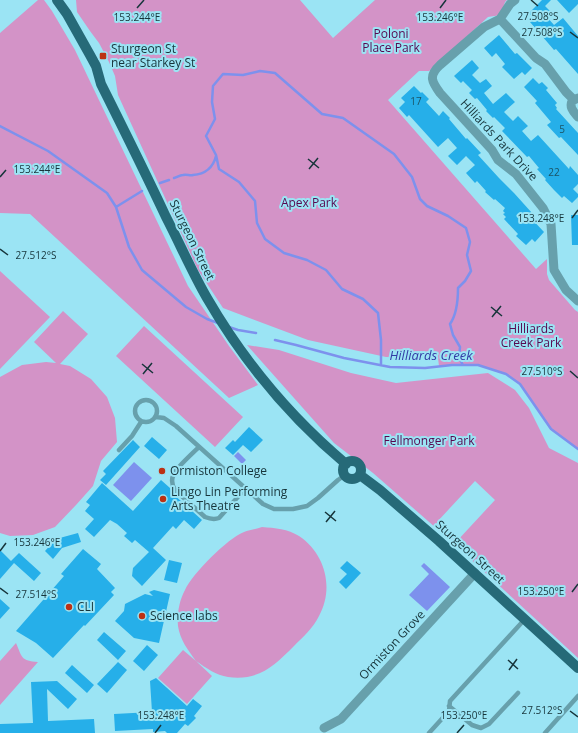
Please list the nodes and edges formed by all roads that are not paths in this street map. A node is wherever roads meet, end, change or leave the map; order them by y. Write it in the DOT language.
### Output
graph roads {
  1 [pos="57,0"];
  2 [pos="515,0"];
  3 [pos="500,19"];
  4 [pos="576,99"];
  5 [pos="578,117"];
  6 [pos="578,301"];
  7 [pos="156,417"];
  8 [pos="141,422"];
  9 [pos="199,447"];
  10 [pos="119,450"];
  11 [pos="346,464"];
  12 [pos="345,475"];
  13 [pos="360,475"];
  14 [pos="245,489"];
  15 [pos="475,573"];
  16 [pos="525,619"];
  17 [pos="578,668"];
  18 [pos="518,693"];
  19 [pos="578,696"];
  20 [pos="450,706"];
  21 [pos="324,728"];
  22 [pos="429,733"];
  23 [pos="545,733"];
  1 -- 11 [label="main road, Sturgeon Street"];
  2 -- 3 [label="street, Hilliards Park Drive"];
  3 -- 4 [label="street"];
  3 -- 6 [label="street, Hilliards Park Drive"];
  4 -- 5 [label="street"];
  7 -- 8 [label="lane"];
  7 -- 8 [label="lane"];
  7 -- 9 [label="lane"];
  8 -- 10 [label="lane"];
  9 -- 14 [label="lane"];
  9 -- 14 [label="lane"];
  11 -- 12 [label="main road"];
  11 -- 13 [label="main road"];
  12 -- 13 [label="main road"];
  12 -- 14 [label="lane"];
  13 -- 15 [label="main road, Sturgeon Street"];
  15 -- 16 [label="main road, Sturgeon Street"];
  15 -- 21 [label="street, Ormiston Grove"];
  16 -- 17 [label="main road, Sturgeon Street"];
  16 -- 20 [label="lane"];
  18 -- 20 [label="lane"];
  19 -- 23 [label="lane"];
  20 -- 22 [label="lane"];
}
